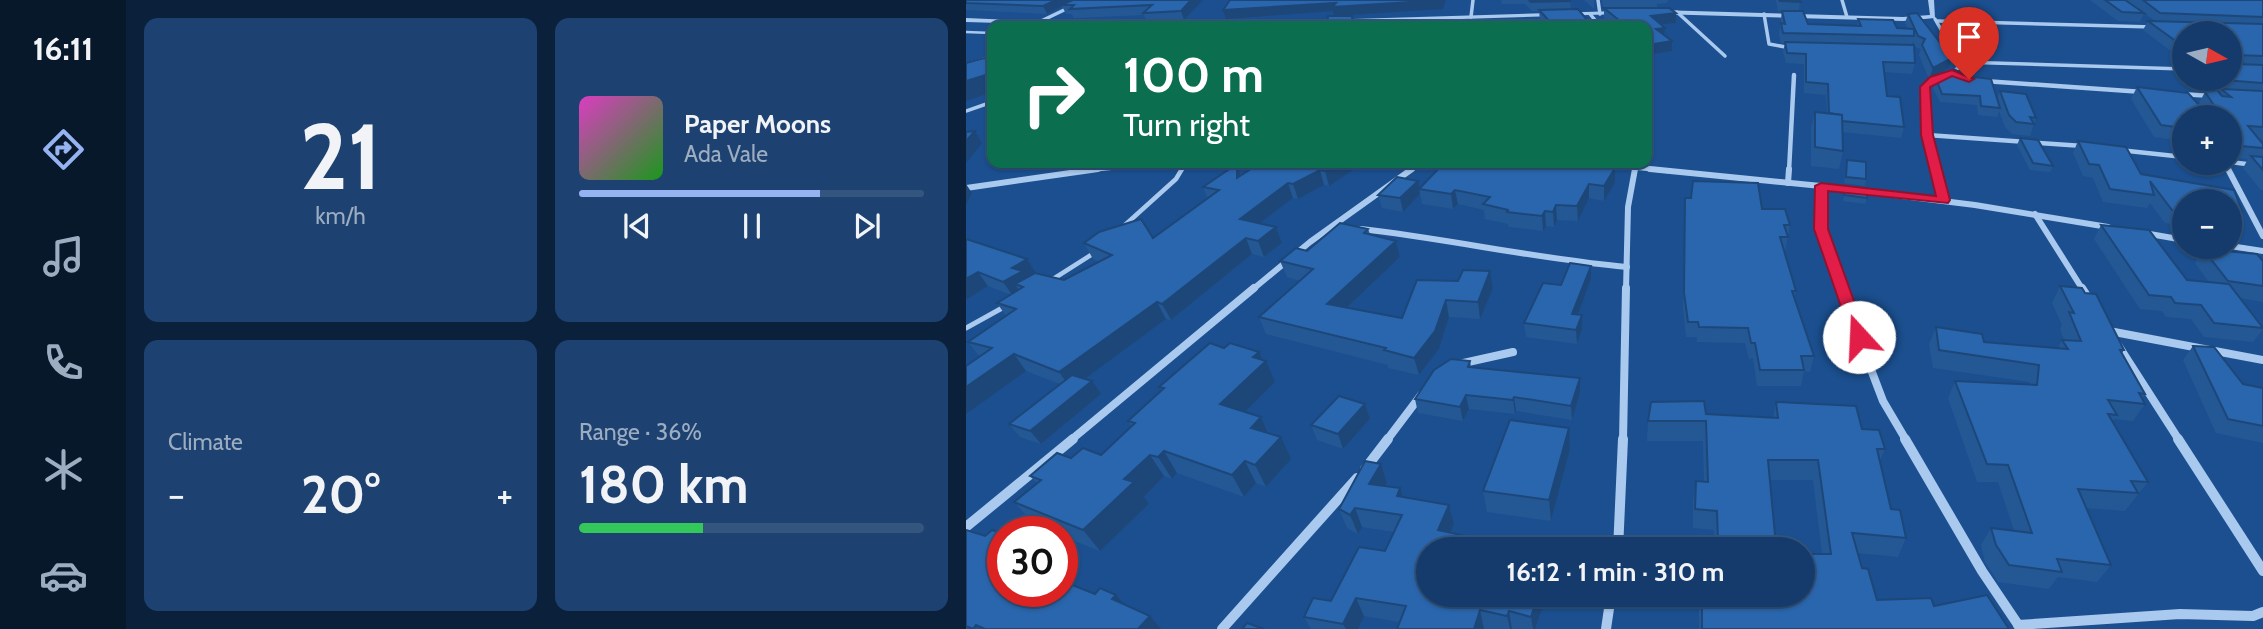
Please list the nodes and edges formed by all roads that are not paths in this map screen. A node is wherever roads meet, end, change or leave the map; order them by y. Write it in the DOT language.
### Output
graph roads {
  1 [pos="1085,0"];
  2 [pos="1473,0"];
  3 [pos="1598,0"];
  4 [pos="1842,0"];
  5 [pos="1931,0"];
  6 [pos="1650,12"];
  7 [pos="1677,12"];
  8 [pos="1632,13"];
  9 [pos="1600,14"];
  10 [pos="1764,14"];
  11 [pos="1590,15"];
  12 [pos="1471,17"];
  13 [pos="1847,17"];
  14 [pos="1935,19"];
  15 [pos="966,20"];
  16 [pos="2146,20"];
  17 [pos="990,21"];
  18 [pos="1041,21"];
  19 [pos="1430,21"];
  20 [pos="1595,21"];
  21 [pos="966,32"];
  22 [pos="987,33"];
  23 [pos="1793,48"];
  24 [pos="1726,56"];
  25 [pos="987,58"];
  26 [pos="1960,62"];
  27 [pos="966,64"];
  28 [pos="2172,69"];
  29 [pos="1952,73"];
  30 [pos="1794,75"];
  31 [pos="1961,78"];
  32 [pos="1981,81"];
  33 [pos="2153,93"];
  34 [pos="2166,93"];
  35 [pos="2179,94"];
  36 [pos="2227,97"];
  37 [pos="2187,100"];
  38 [pos="987,104"];
  39 [pos="966,111"];
  40 [pos="1927,135"];
  41 [pos="2091,147"];
  42 [pos="2105,149"];
  43 [pos="2172,156"];
  44 [pos="2242,164"];
  45 [pos="2263,166"];
  46 [pos="1107,168"];
  47 [pos="1183,168"];
  48 [pos="1413,168"];
  49 [pos="1635,168"];
  50 [pos="2233,175"];
  51 [pos="1788,183"];
  52 [pos="1821,186"];
  53 [pos="966,188"];
  54 [pos="1944,200"];
  55 [pos="2035,214"];
  56 [pos="1335,225"];
  57 [pos="2122,229"];
  58 [pos="2134,231"];
  59 [pos="1118,232"];
  60 [pos="2263,236"];
  61 [pos="2172,238"];
  62 [pos="1103,245"];
  63 [pos="2242,248"];
  64 [pos="2263,251"];
  65 [pos="1627,267"];
  66 [pos="1040,287"];
  67 [pos="1008,304"];
  68 [pos="2095,307"];
  69 [pos="2102,319"];
  70 [pos="966,328"];
  71 [pos="2109,331"];
  72 [pos="1513,352"];
  73 [pos="2263,360"];
  74 [pos="1444,372"];
  75 [pos="1425,389"];
  76 [pos="966,527"];
  77 [pos="1619,537"];
  78 [pos="2263,571"];
  79 [pos="1609,607"];
  80 [pos="2263,612"];
  81 [pos="2020,627"];
  82 [pos="1222,629"];
  83 [pos="1606,629"];
  1 -- 18 [label="street"];
  2 -- 12 [label="street"];
  3 -- 9 [label="street"];
  4 -- 13 [label="street"];
  5 -- 14 [label="street"];
  6 -- 7 [label="street"];
  7 -- 10 [label="street"];
  7 -- 24 [label="street"];
  8 -- 9 [label="street"];
  9 -- 11 [label="street"];
  10 -- 13 [label="street"];
  10 -- 23 [label="street"];
  11 -- 12 [label="street"];
  11 -- 20 [label="street"];
  12 -- 19 [label="street"];
  13 -- 14 [label="street"];
  14 -- 16 [label="street"];
  14 -- 26 [label="street"];
  15 -- 17 [label="street"];
  21 -- 22 [label="lane"];
  25 -- 27 [label="lane"];
  26 -- 28 [label="street"];
  26 -- 29 [label="street"];
  29 -- 31 [label="street"];
  29 -- 40 [label="street"];
  30 -- 51 [label="street"];
  32 -- 33 [label="street"];
  34 -- 35 [label="street"];
  35 -- 36 [label="street"];
  35 -- 37 [label="street"];
  38 -- 39 [label="lane"];
  40 -- 41 [label="street"];
  40 -- 54 [label="street"];
  42 -- 43 [label="street"];
  44 -- 45 [label="street"];
  46 -- 53 [label="street"];
  47 -- 59 [label="lane"];
  48 -- 56 [label="street"];
  49 -- 51 [label="street"];
  49 -- 65 [label="street"];
  50 -- 60 [label="street"];
  51 -- 52 [label="street"];
  52 -- 54 [label="street"];
  52 -- 81 [label="street"];
  54 -- 55 [label="street"];
  55 -- 57 [label="street"];
  55 -- 68 [label="street"];
  56 -- 65 [label="street"];
  56 -- 76 [label="street"];
  58 -- 61 [label="street"];
  62 -- 66 [label="lane"];
  63 -- 64 [label="street"];
  65 -- 77 [label="street"];
  67 -- 70 [label="lane"];
  69 -- 71 [label="street"];
  71 -- 73 [label="street"];
  71 -- 78 [label="street"];
  72 -- 74 [label="street"];
  75 -- 82 [label="street"];
  79 -- 83 [label="street"];
  80 -- 81 [label="street"];
}
